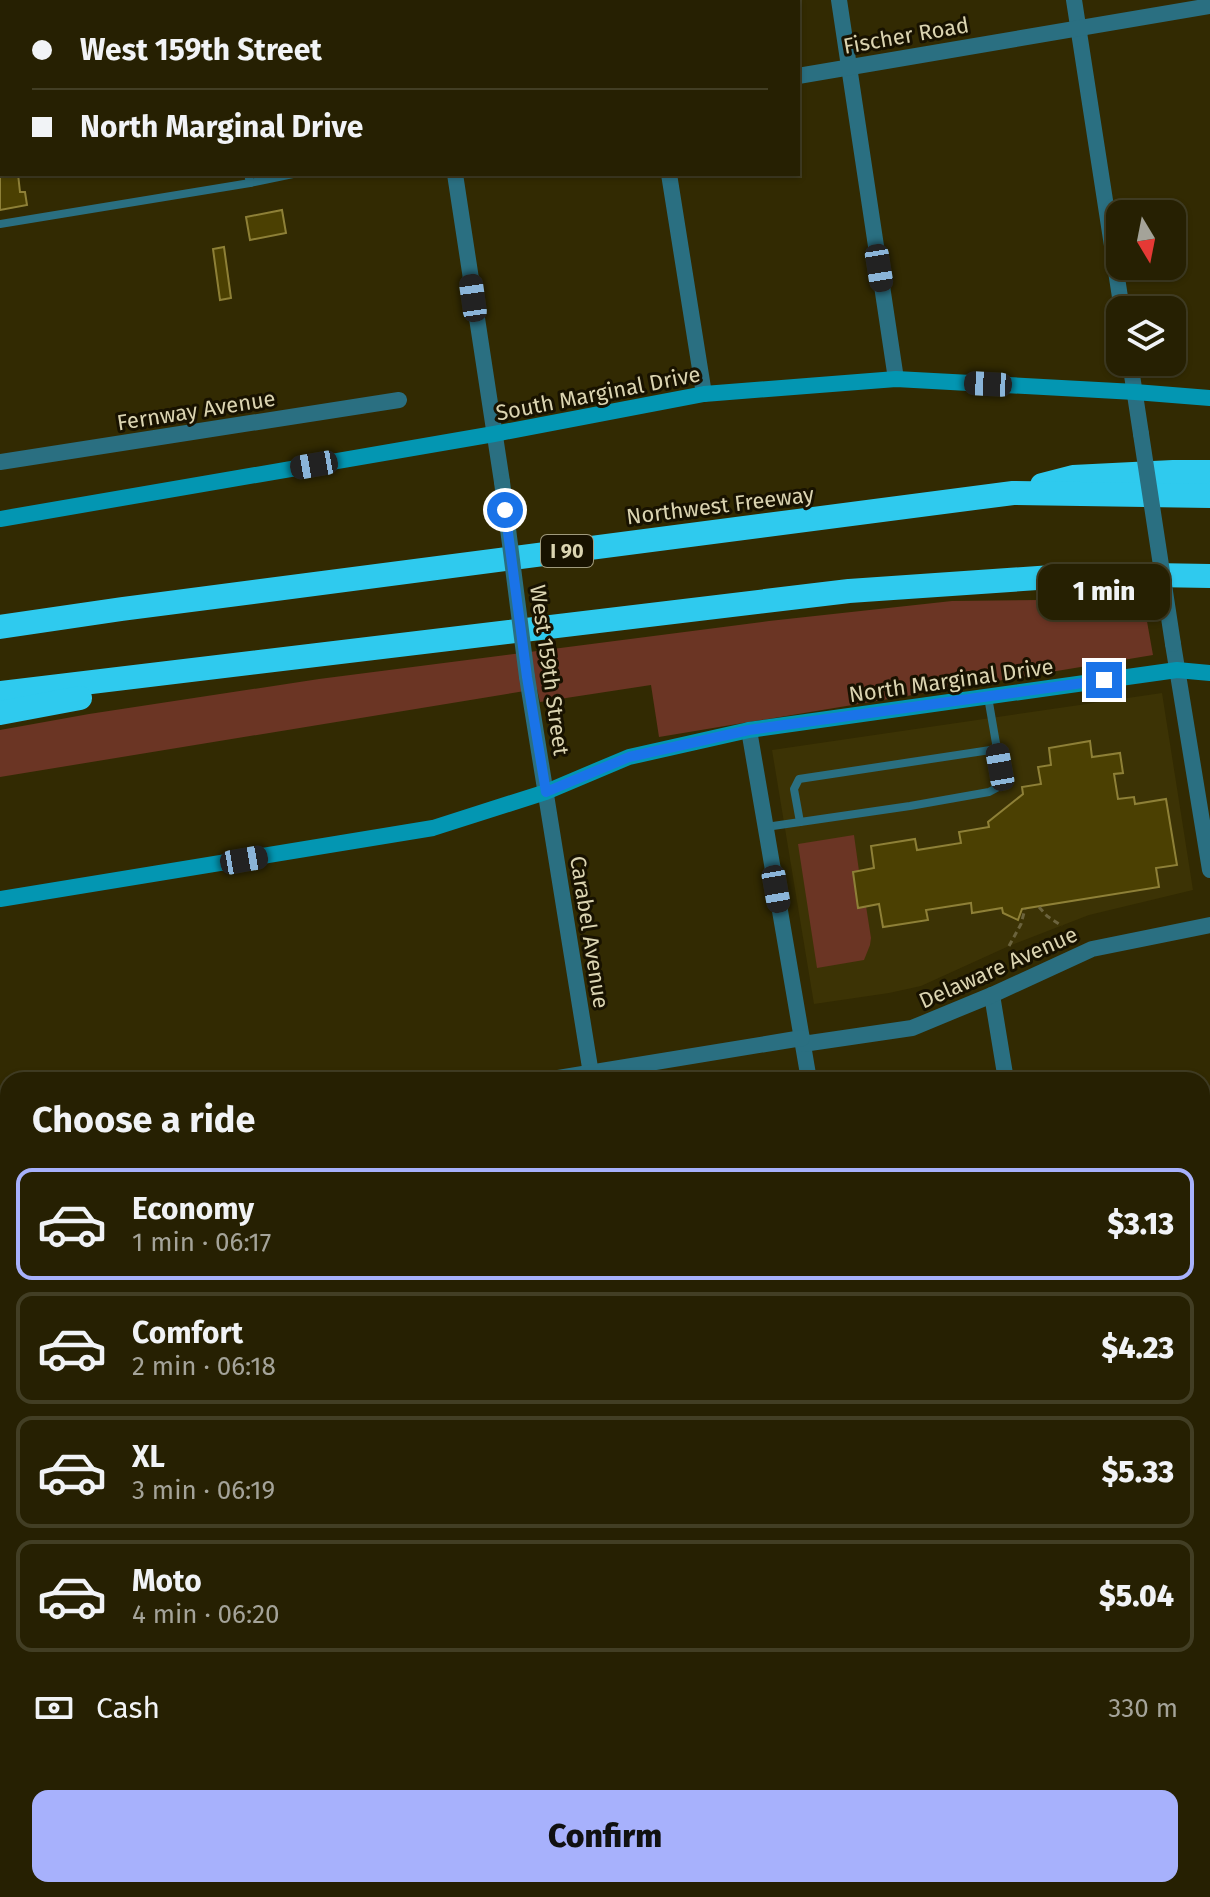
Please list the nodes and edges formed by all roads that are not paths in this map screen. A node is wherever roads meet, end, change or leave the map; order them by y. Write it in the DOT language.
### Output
graph roads {
  1 [pos="839,0"];
  2 [pos="1074,0"];
  3 [pos="1210,6"];
  4 [pos="1078,28"];
  5 [pos="849,67"];
  6 [pos="800,76"];
  7 [pos="275,176"];
  8 [pos="455,176"];
  9 [pos="669,176"];
  10 [pos="249,179"];
  11 [pos="0,224"];
  12 [pos="1120,296"];
  13 [pos="1132,376"];
  14 [pos="896,379"];
  15 [pos="1135,392"];
  16 [pos="704,394"];
  17 [pos="1210,398"];
  18 [pos="399,400"];
  19 [pos="494,434"];
  20 [pos="0,462"];
  21 [pos="1210,472"];
  22 [pos="1013,493"];
  23 [pos="1210,496"];
  24 [pos="0,519"];
  25 [pos="1210,576"];
  26 [pos="849,591"];
  27 [pos="1210,593"];
  28 [pos="122,609"];
  29 [pos="0,612"];
  30 [pos="0,627"];
  31 [pos="278,659"];
  32 [pos="1177,670"];
  33 [pos="1210,673"];
  34 [pos="0,693"];
  35 [pos="988,697"];
  36 [pos="0,713"];
  37 [pos="749,730"];
  38 [pos="997,749"];
  39 [pos="546,792"];
  40 [pos="800,822"];
  41 [pos="766,827"];
  42 [pos="1210,870"];
  43 [pos="0,899"];
  44 [pos="1210,925"];
  45 [pos="992,995"];
  46 [pos="803,1041"];
  47 [pos="591,1072"];
  48 [pos="616,1072"];
  49 [pos="808,1072"];
  50 [pos="1005,1072"];
  1 -- 5 [label="street"];
  2 -- 4 [label="street"];
  3 -- 4 [label="street, Fischer Road"];
  4 -- 5 [label="street, Fischer Road"];
  4 -- 12 [label="street"];
  5 -- 6 [label="street, Fischer Road"];
  5 -- 14 [label="street"];
  7 -- 10 [label="lane"];
  8 -- 19 [label="street, West 159th Street"];
  9 -- 16 [label="street"];
  10 -- 11 [label="lane"];
  13 -- 15 [label="street"];
  14 -- 15 [label="main road, South Marginal Drive"];
  14 -- 16 [label="main road, South Marginal Drive"];
  15 -- 17 [label="main road, South Marginal Drive"];
  15 -- 32 [label="street, bridge"];
  16 -- 19 [label="main road, South Marginal Drive"];
  18 -- 20 [label="street, Fernway Avenue"];
  19 -- 24 [label="main road, South Marginal Drive"];
  19 -- 39 [label="street, West 159th Street, bridge"];
  21 -- 22 [label="highway"];
  22 -- 23 [label="highway, Northwest Freeway / I 90"];
  22 -- 28 [label="highway, Northwest Freeway / I 90"];
  25 -- 26 [label="highway"];
  26 -- 27 [label="highway"];
  26 -- 31 [label="highway"];
  28 -- 29 [label="highway"];
  28 -- 30 [label="highway, Northwest Freeway / I 90"];
  31 -- 34 [label="highway"];
  31 -- 36 [label="highway"];
  32 -- 33 [label="main road, North Marginal Drive"];
  32 -- 35 [label="main road, North Marginal Drive"];
  32 -- 42 [label="street"];
  35 -- 37 [label="main road, North Marginal Drive"];
  35 -- 38 [label="lane"];
  37 -- 39 [label="main road, North Marginal Drive"];
  37 -- 41 [label="street"];
  38 -- 40 [label="lane"];
  38 -- 40 [label="lane"];
  39 -- 43 [label="main road, North Marginal Drive"];
  39 -- 47 [label="street, Carabel Avenue"];
  40 -- 41 [label="lane"];
  41 -- 46 [label="street"];
  44 -- 45 [label="street, Delaware Avenue"];
  45 -- 46 [label="street, Delaware Avenue"];
  45 -- 50 [label="street"];
  46 -- 48 [label="street, Delaware Avenue"];
  46 -- 49 [label="street"];
}
